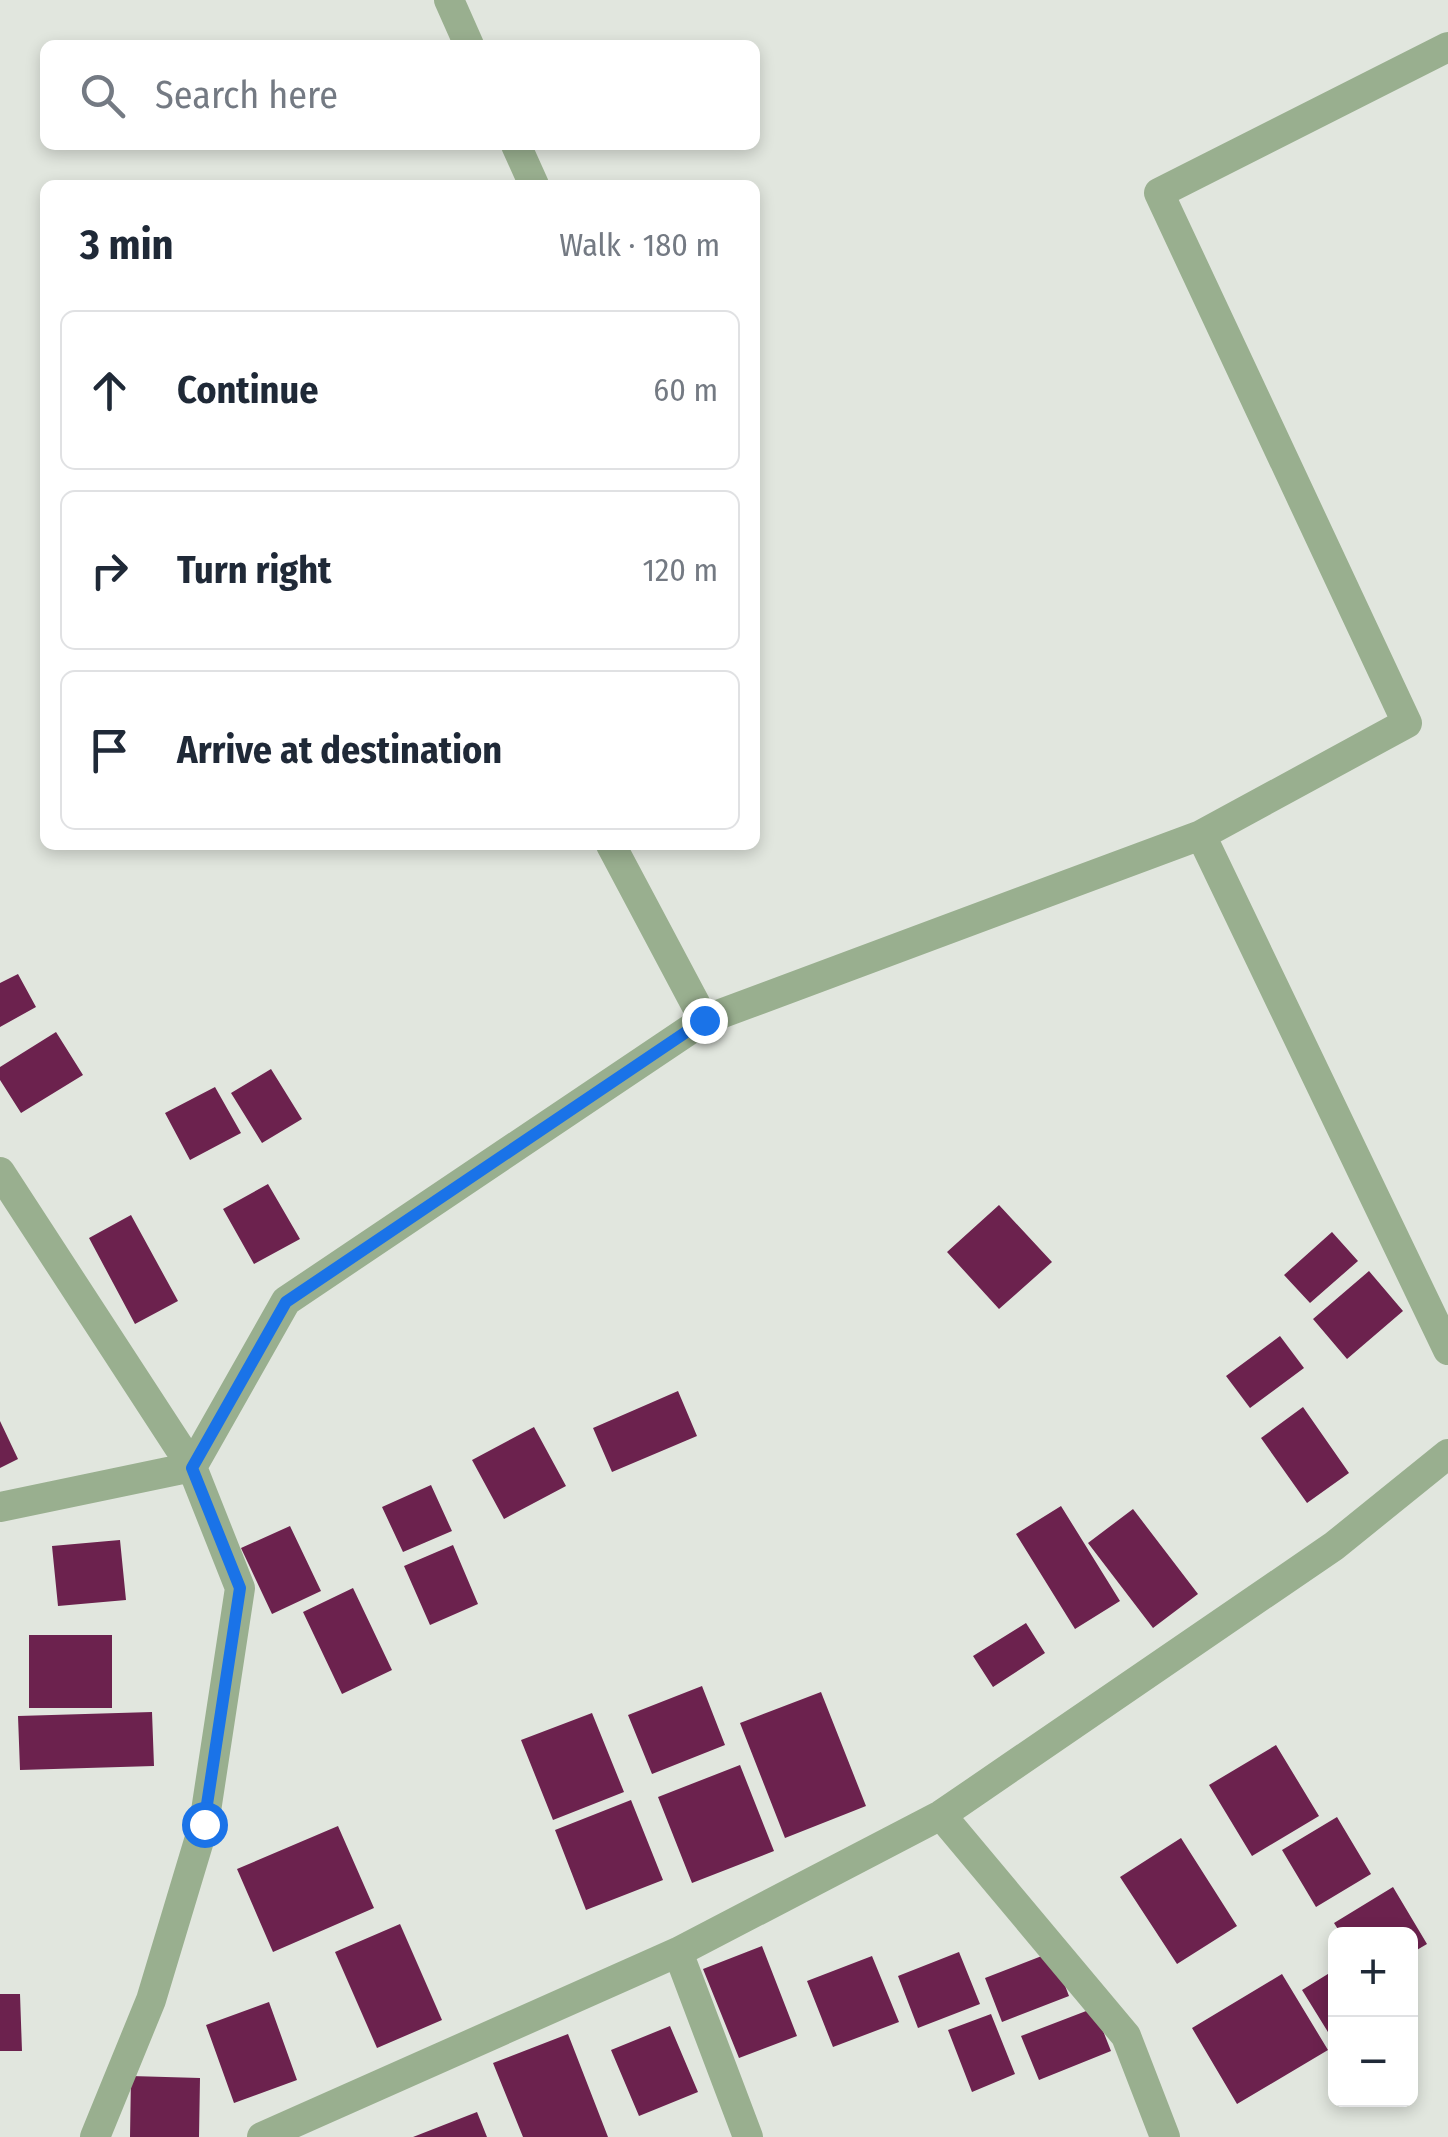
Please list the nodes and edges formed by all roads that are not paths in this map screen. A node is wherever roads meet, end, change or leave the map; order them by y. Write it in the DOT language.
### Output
graph roads {
  1 [pos="449,0"];
  2 [pos="468,40"];
  3 [pos="1448,48"];
  4 [pos="518,150"];
  5 [pos="532,180"];
  6 [pos="1202,835"];
  7 [pos="614,850"];
  8 [pos="704,1020"];
  9 [pos="0,1172"];
  10 [pos="1448,1350"];
  11 [pos="1448,1454"];
  12 [pos="192,1468"];
  13 [pos="0,1507"];
  14 [pos="940,1815"];
  15 [pos="678,1952"];
  16 [pos="96,2137"];
  17 [pos="262,2137"];
  18 [pos="748,2137"];
  19 [pos="1165,2137"];
  1 -- 2 [label="street"];
  3 -- 6 [label="street"];
  4 -- 5 [label="street"];
  6 -- 8 [label="street"];
  6 -- 10 [label="street"];
  7 -- 8 [label="street"];
  8 -- 12 [label="street"];
  9 -- 12 [label="street"];
  11 -- 14 [label="street"];
  12 -- 13 [label="street"];
  12 -- 16 [label="street"];
  14 -- 15 [label="street"];
  14 -- 19 [label="street"];
  15 -- 17 [label="street"];
  15 -- 18 [label="street"];
}
